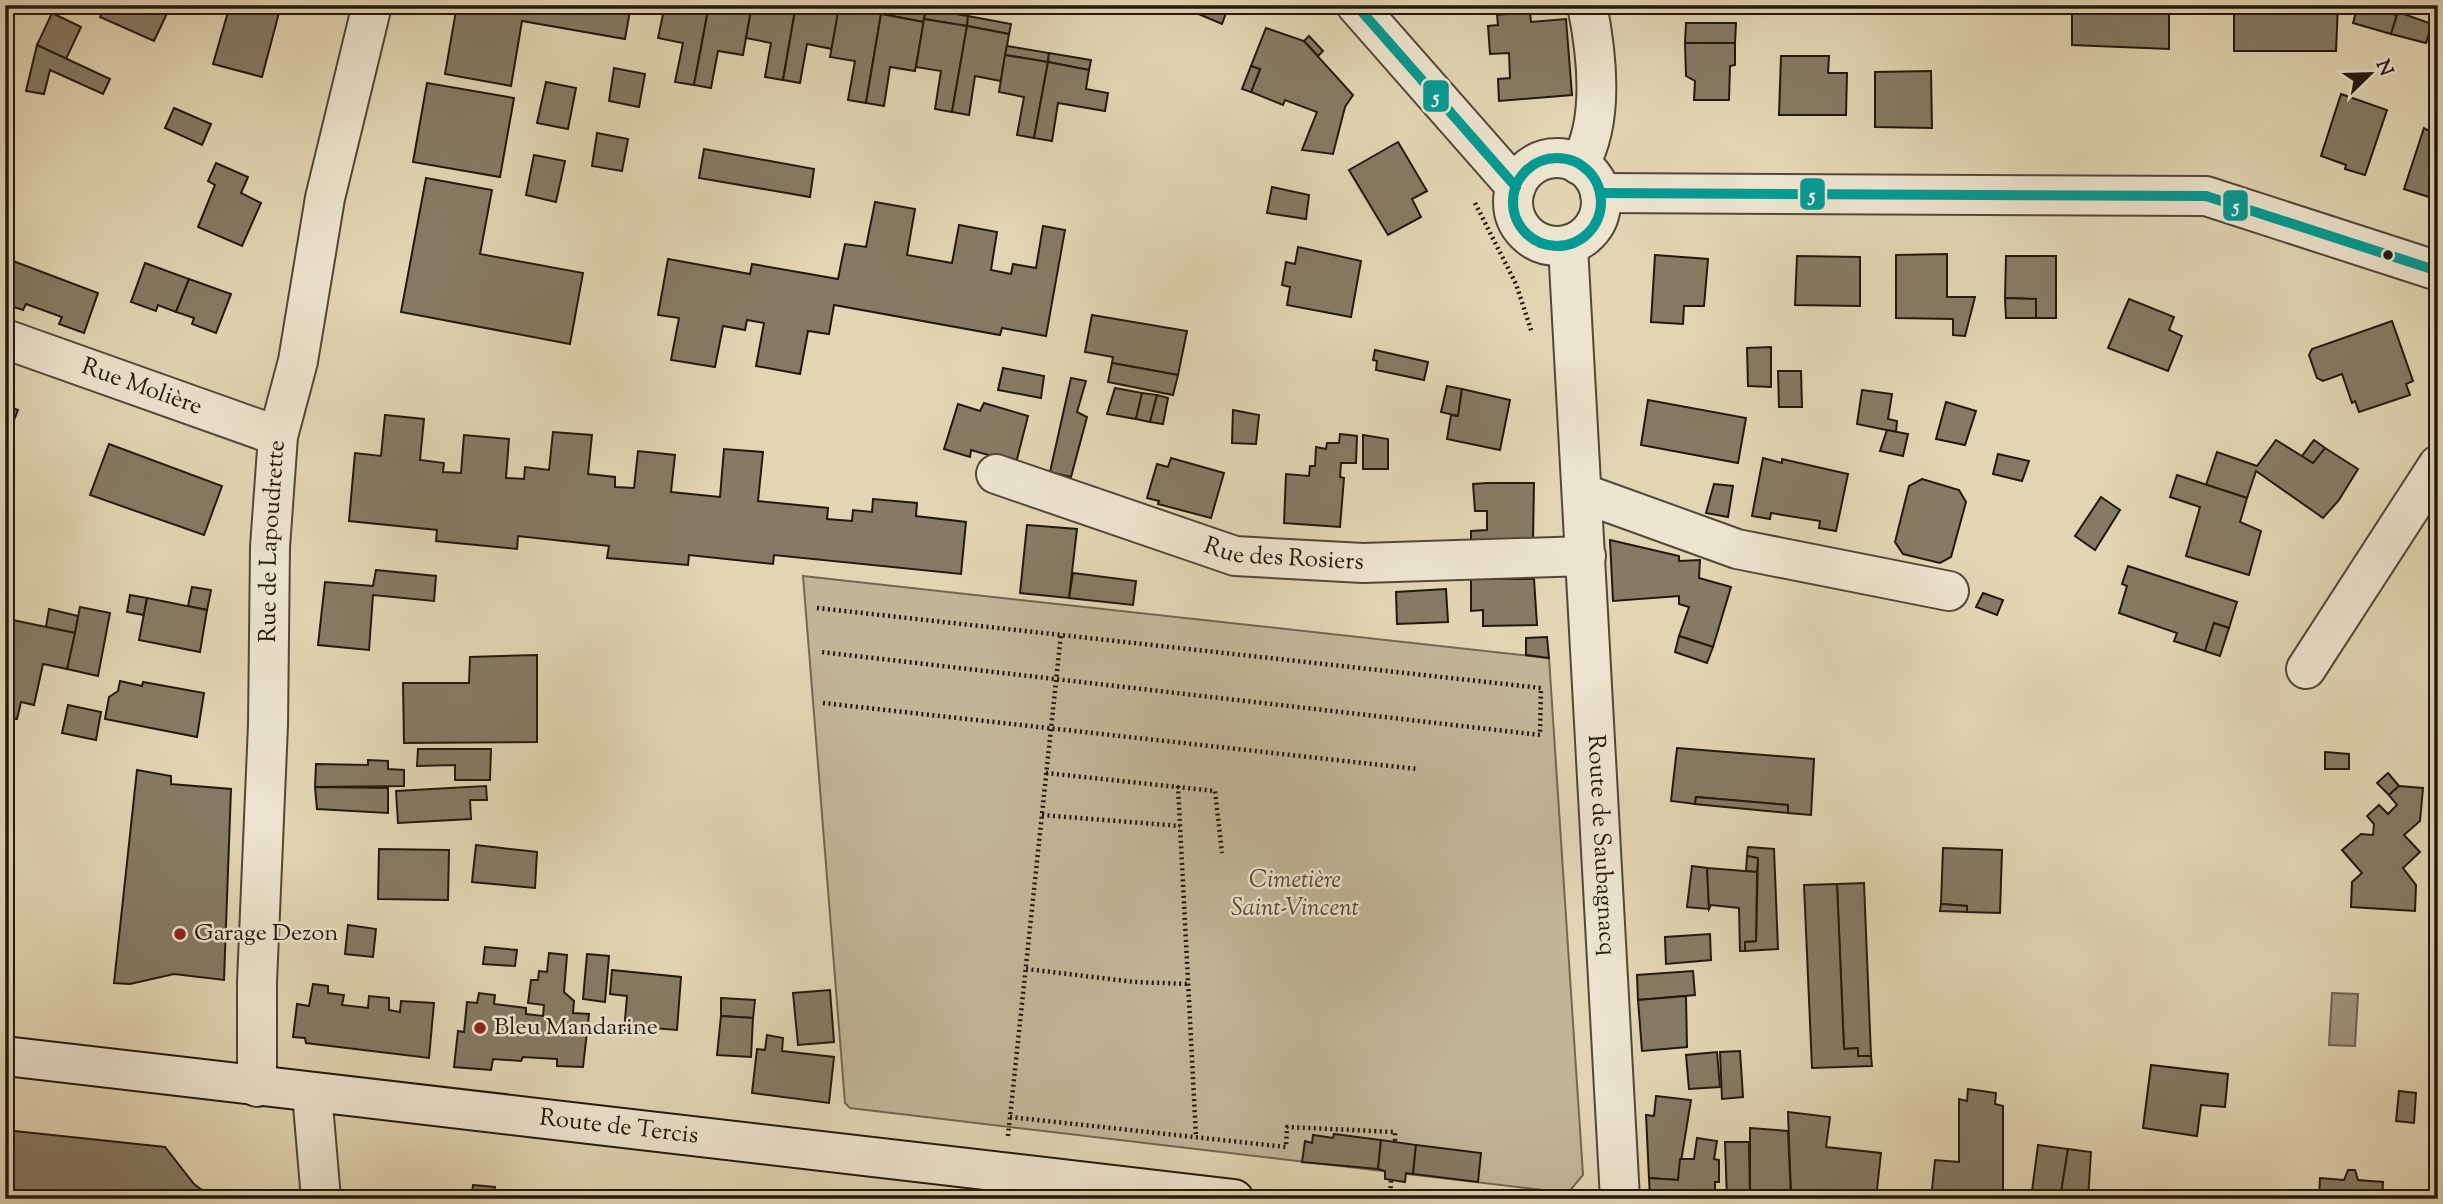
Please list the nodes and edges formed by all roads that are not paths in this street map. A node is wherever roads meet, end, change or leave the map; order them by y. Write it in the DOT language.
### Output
graph roads {
  1 [pos="372,5"];
  2 [pos="1356,5"];
  3 [pos="1587,5"];
  4 [pos="1590,179"];
  5 [pos="1516,187"];
  6 [pos="1568,246"];
  7 [pos="2438,271"];
  8 [pos="5,339"];
  9 [pos="278,436"];
  10 [pos="2438,465"];
  11 [pos="996,474"];
  12 [pos="1582,493"];
  13 [pos="1586,556"];
  14 [pos="1950,591"];
  15 [pos="2306,669"];
  16 [pos="5,1056"];
  17 [pos="257,1087"];
  18 [pos="312,1093"];
  19 [pos="321,1199"];
  20 [pos="1234,1199"];
  21 [pos="1620,1199"];
  1 -- 9 [label="street, Rue de Lapoudrette"];
  2 -- 5 [label="street"];
  3 -- 4 [label="street"];
  4 -- 5 [label="street"];
  4 -- 6 [label="street"];
  4 -- 7 [label="street"];
  5 -- 6 [label="street"];
  6 -- 12 [label="street, Route de Saubagnacq"];
  8 -- 9 [label="street, Rue Molière"];
  9 -- 17 [label="street, Rue de Lapoudrette"];
  10 -- 15 [label="street"];
  11 -- 13 [label="street, Rue des Rosiers"];
  12 -- 13 [label="street, Route de Saubagnacq"];
  12 -- 14 [label="street"];
  13 -- 21 [label="street, Route de Saubagnacq"];
  16 -- 17 [label="street, Route de Tercis"];
  17 -- 18 [label="street, Route de Tercis"];
  18 -- 19 [label="street"];
  18 -- 20 [label="street, Route de Tercis"];
}
